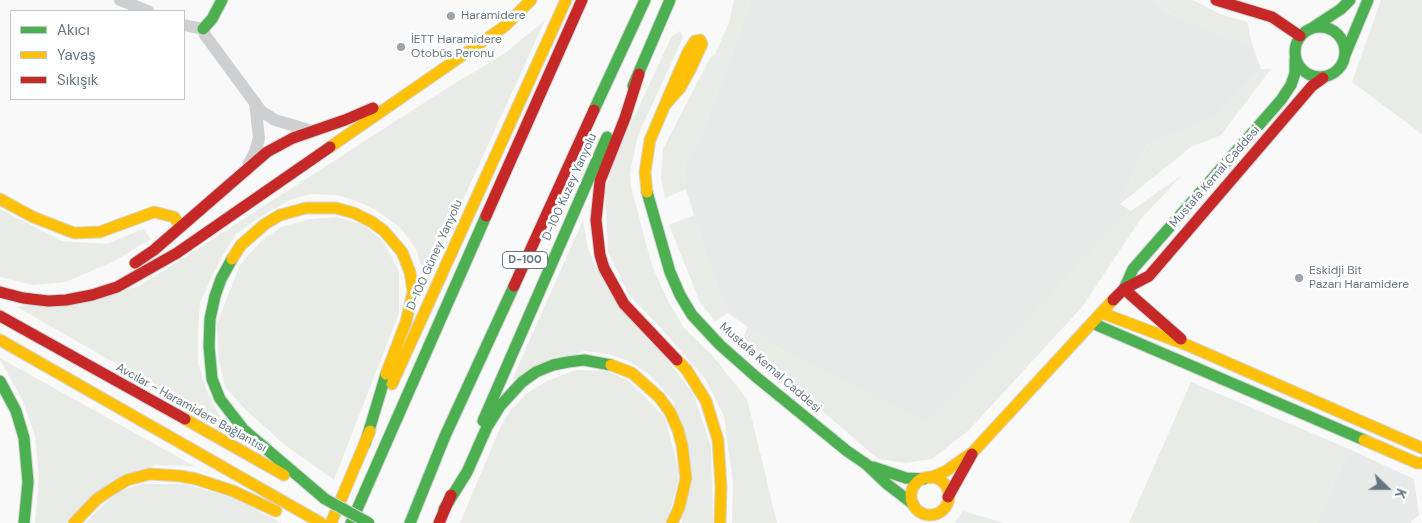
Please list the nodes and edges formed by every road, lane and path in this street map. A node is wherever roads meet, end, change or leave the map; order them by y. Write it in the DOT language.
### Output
graph roads {
  1 [pos="120,0"];
  2 [pos="222,0"];
  3 [pos="531,0"];
  4 [pos="566,0"];
  5 [pos="582,0"];
  6 [pos="645,0"];
  7 [pos="670,0"];
  8 [pos="1216,0"];
  9 [pos="1350,0"];
  10 [pos="1368,0"];
  11 [pos="145,10"];
  12 [pos="185,25"];
  13 [pos="1312,28"];
  14 [pos="203,30"];
  15 [pos="1300,36"];
  16 [pos="1345,55"];
  17 [pos="1295,60"];
  18 [pos="443,70"];
  19 [pos="639,74"];
  20 [pos="1323,78"];
  21 [pos="255,102"];
  22 [pos="665,105"];
  23 [pos="314,130"];
  24 [pos="246,168"];
  25 [pos="0,199"];
  26 [pos="181,227"];
  27 [pos="122,271"];
  28 [pos="98,281"];
  29 [pos="1124,289"];
  30 [pos="0,292"];
  31 [pos="48,301"];
  32 [pos="1102,313"];
  33 [pos="0,316"];
  34 [pos="1092,323"];
  35 [pos="0,340"];
  36 [pos="1187,345"];
  37 [pos="0,380"];
  38 [pos="365,444"];
  39 [pos="1422,448"];
  40 [pos="973,452"];
  41 [pos="1422,463"];
  42 [pos="866,464"];
  43 [pos="927,478"];
  44 [pos="948,497"];
  45 [pos="326,499"];
  46 [pos="914,507"];
  47 [pos="444,509"];
  48 [pos="942,511"];
  49 [pos="319,522"];
  50 [pos="24,523"];
  51 [pos="74,523"];
  52 [pos="331,523"];
  53 [pos="351,523"];
  54 [pos="369,523"];
  55 [pos="410,523"];
  56 [pos="439,523"];
  57 [pos="672,523"];
  58 [pos="720,523"];
  59 [pos="918,523"];
  60 [pos="938,523"];
  1 -- 11 [label="street"];
  2 -- 14 [label="main road"];
  3 -- 18 [label="main road"];
  4 -- 38 [label="main road, D-100 Güney Yanyolu"];
  5 -- 53 [label="main road"];
  6 -- 55 [label="main road, D-100"];
  7 -- 19 [label="main road, D-100 Kuzey Yanyolu"];
  8 -- 15 [label="main road"];
  9 -- 13 [label="main road"];
  10 -- 16 [label="main road"];
  12 -- 14 [label="street"];
  13 -- 15 [label="main road"];
  13 -- 16 [label="main road"];
  14 -- 21 [label="street"];
  15 -- 17 [label="main road"];
  16 -- 20 [label="main road"];
  17 -- 20 [label="main road"];
  17 -- 29 [label="main road, Mustafa Kemal Caddesi"];
  18 -- 23 [label="main road"];
  18 -- 31 [label="main road"];
  19 -- 47 [label="main road, D-100 Kuzey Yanyolu"];
  19 -- 58 [label="main road"];
  20 -- 29 [label="main road, Mustafa Kemal Caddesi"];
  21 -- 23 [label="street"];
  21 -- 24 [label="street"];
  22 -- 22 [label="main road, Mustafa Kemal Caddesi"];
  22 -- 42 [label="main road, Mustafa Kemal Caddesi"];
  23 -- 24 [label="main road"];
  24 -- 26 [label="main road"];
  25 -- 26 [label="main road"];
  26 -- 27 [label="main road"];
  28 -- 31 [label="main road"];
  29 -- 32 [label="main road, Mustafa Kemal Caddesi"];
  29 -- 36 [label="main road"];
  30 -- 31 [label="main road"];
  32 -- 34 [label="main road, Mustafa Kemal Caddesi"];
  32 -- 36 [label="main road"];
  33 -- 45 [label="main road, Avcılar - Haramidere Bağlantısı"];
  34 -- 40 [label="main road, Mustafa Kemal Caddesi"];
  34 -- 41 [label="main road"];
  35 -- 49 [label="main road"];
  36 -- 39 [label="main road"];
  37 -- 50 [label="main road"];
  38 -- 45 [label="main road"];
  38 -- 52 [label="main road, D-100 Güney Yanyolu"];
  40 -- 43 [label="main road, Mustafa Kemal Caddesi"];
  40 -- 44 [label="main road, Mustafa Kemal Caddesi"];
  42 -- 43 [label="main road, Mustafa Kemal Caddesi"];
  42 -- 46 [label="main road, Mustafa Kemal Caddesi"];
  43 -- 44 [label="main road"];
  43 -- 46 [label="main road"];
  44 -- 48 [label="main road"];
  45 -- 54 [label="main road, Avcılar - Haramidere Bağlantısı, bridge"];
  46 -- 48 [label="main road"];
  46 -- 59 [label="main road"];
  47 -- 56 [label="main road, D-100 Kuzey Yanyolu"];
  47 -- 57 [label="main road"];
  48 -- 60 [label="main road"];
  49 -- 51 [label="main road"];
}
